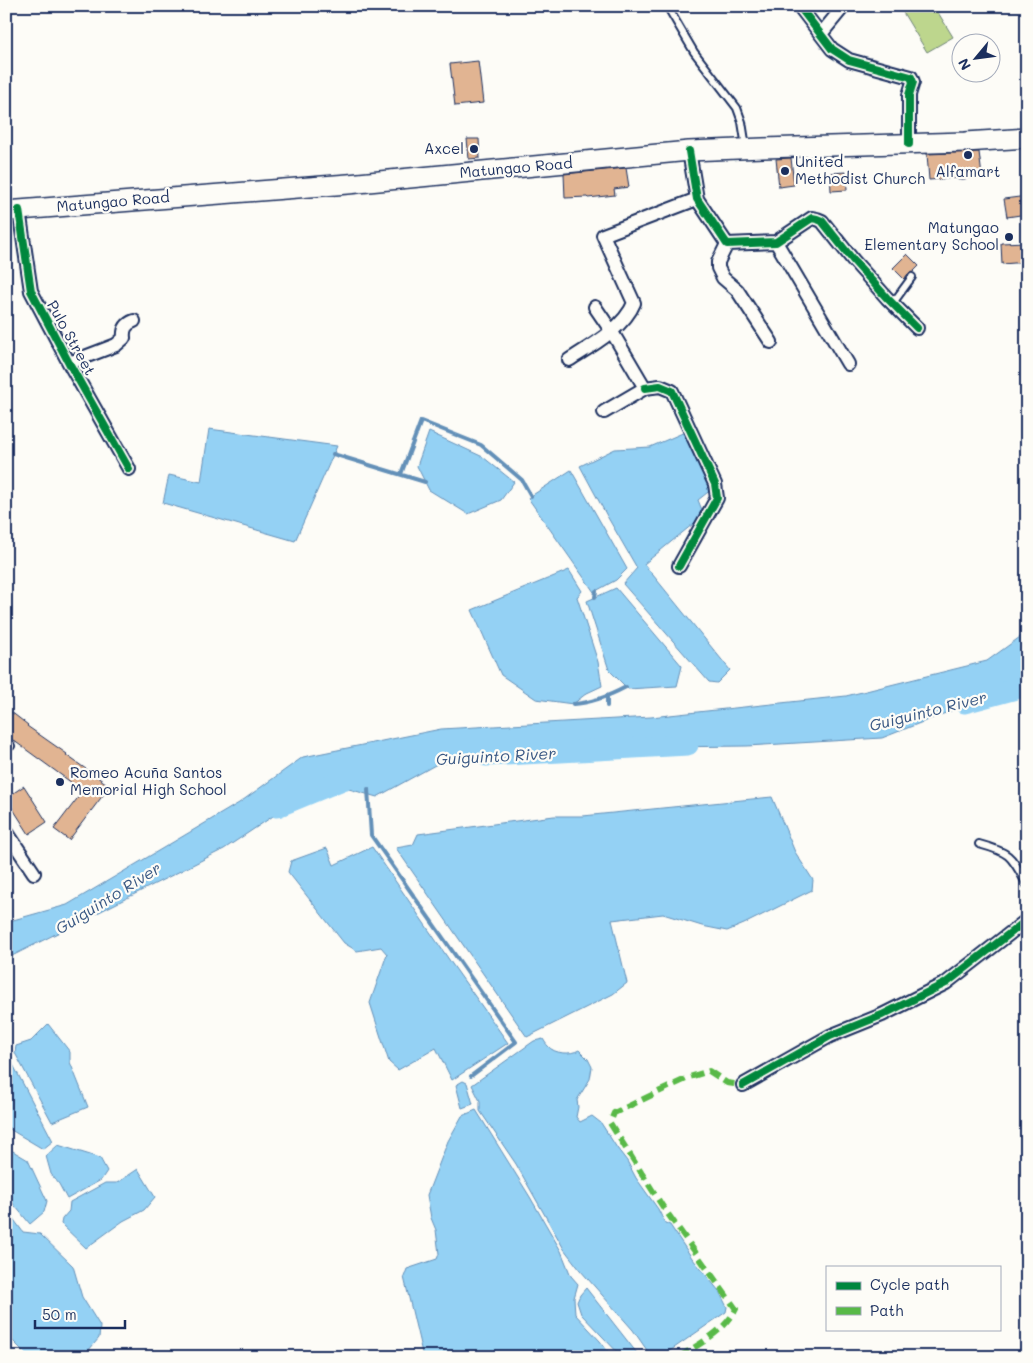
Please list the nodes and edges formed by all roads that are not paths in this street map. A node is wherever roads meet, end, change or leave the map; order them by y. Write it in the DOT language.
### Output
graph roads {
  1 [pos="667,6"];
  2 [pos="799,6"];
  3 [pos="844,6"];
  4 [pos="820,34"];
  5 [pos="1027,138"];
  6 [pos="909,144"];
  7 [pos="746,149"];
  8 [pos="689,151"];
  9 [pos="697,199"];
  10 [pos="13,210"];
  11 [pos="776,242"];
  12 [pos="727,244"];
  13 [pos="912,277"];
  14 [pos="893,303"];
  15 [pos="595,307"];
  16 [pos="134,321"];
  17 [pos="917,328"];
  18 [pos="612,332"];
  19 [pos="771,342"];
  20 [pos="569,360"];
  21 [pos="69,363"];
  22 [pos="848,364"];
  23 [pos="645,388"];
  24 [pos="604,412"];
  25 [pos="129,469"];
  26 [pos="679,566"];
  27 [pos="6,831"];
  28 [pos="979,844"];
  29 [pos="34,873"];
  30 [pos="1027,885"];
  31 [pos="1027,920"];
  32 [pos="743,1085"];
  1 -- 7 [label="lane"];
  2 -- 4 [label="street"];
  3 -- 4 [label="street"];
  4 -- 6 [label="street"];
  5 -- 6 [label="main road, Matungao Road"];
  6 -- 7 [label="main road, Matungao Road"];
  7 -- 8 [label="main road, Matungao Road"];
  8 -- 9 [label="street"];
  8 -- 10 [label="main road, Matungao Road"];
  9 -- 12 [label="street"];
  9 -- 18 [label="street"];
  10 -- 21 [label="street, Pulo Street"];
  11 -- 12 [label="street"];
  11 -- 14 [label="street"];
  11 -- 22 [label="street"];
  12 -- 19 [label="street"];
  13 -- 14 [label="lane"];
  14 -- 17 [label="street"];
  15 -- 18 [label="street"];
  16 -- 21 [label="street"];
  18 -- 20 [label="street"];
  18 -- 23 [label="street"];
  21 -- 25 [label="street, Pulo Street"];
  23 -- 24 [label="street"];
  23 -- 26 [label="street"];
  27 -- 29 [label="street"];
  28 -- 30 [label="lane"];
  31 -- 32 [label="street"];
}
